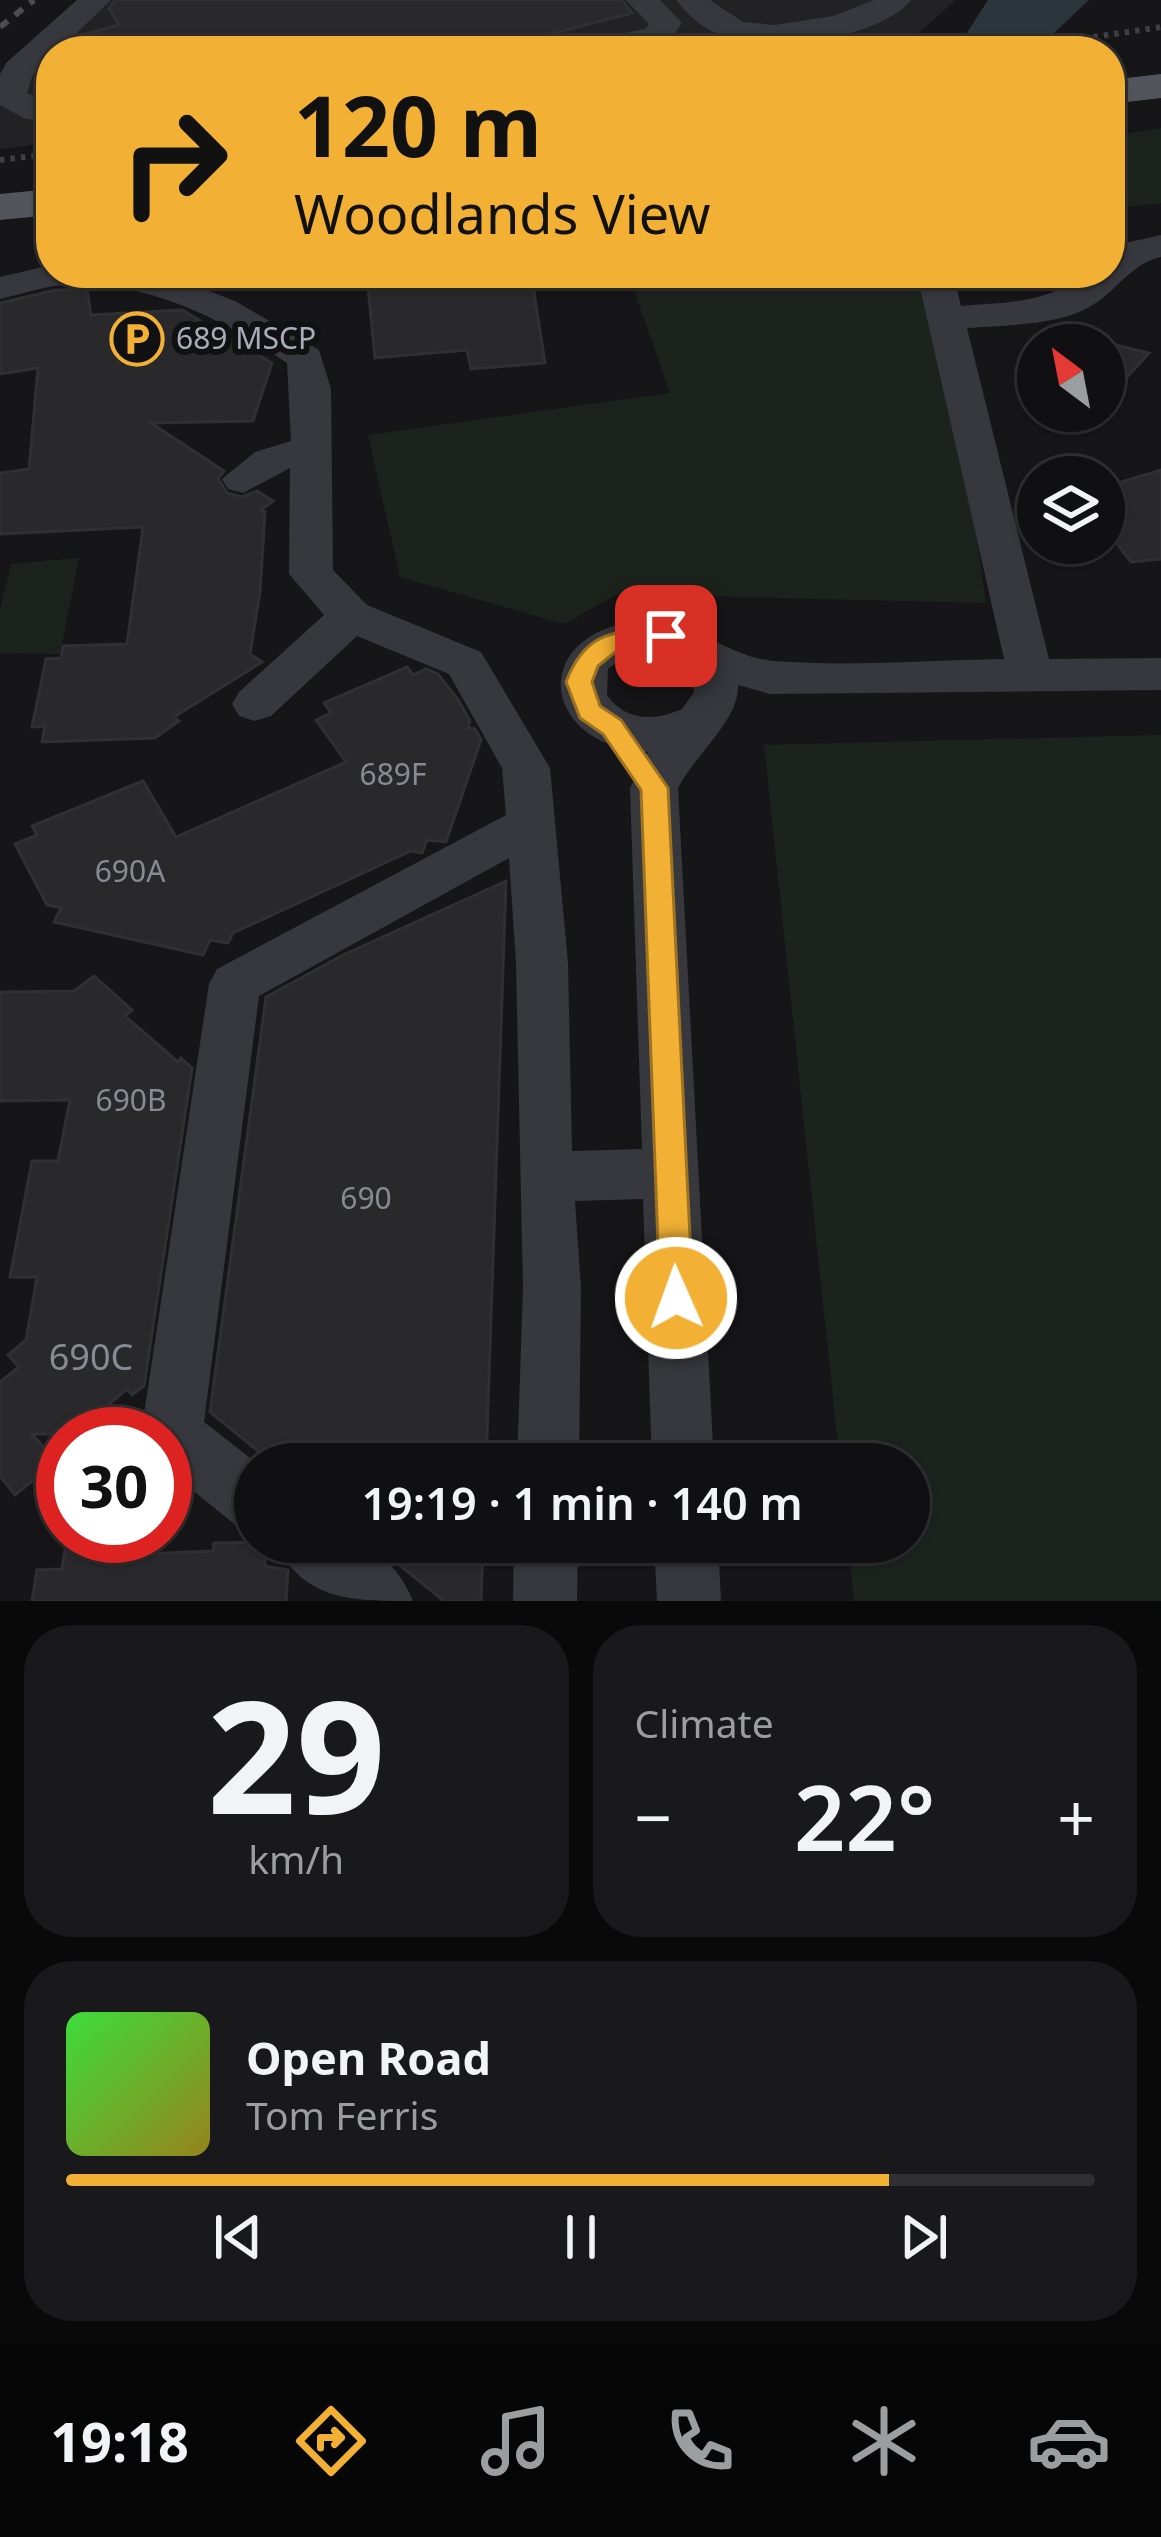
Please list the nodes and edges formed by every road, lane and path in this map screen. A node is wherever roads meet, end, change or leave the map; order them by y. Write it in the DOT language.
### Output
graph roads {
  1 [pos="95,0"];
  2 [pos="642,0"];
  3 [pos="692,0"];
  4 [pos="896,0"];
  5 [pos="1161,27"];
  6 [pos="55,36"];
  7 [pos="657,36"];
  8 [pos="1101,36"];
  9 [pos="1161,51"];
  10 [pos="36,54"];
  11 [pos="1125,55"];
  12 [pos="1161,86"];
  13 [pos="1125,90"];
  14 [pos="36,111"];
  15 [pos="36,160"];
  16 [pos="36,160"];
  17 [pos="0,164"];
  18 [pos="36,203"];
  19 [pos="0,207"];
  20 [pos="1161,246"];
  21 [pos="1125,259"];
  22 [pos="36,280"];
  23 [pos="0,288"];
  24 [pos="161,288"];
  25 [pos="937,288"];
  26 [pos="1090,288"];
  27 [pos="945,319"];
  28 [pos="311,449"];
  29 [pos="243,478"];
  30 [pos="351,616"];
  31 [pos="1161,674"];
  32 [pos="1031,676"];
  33 [pos="707,692"];
  34 [pos="255,704"];
  35 [pos="612,727"];
  36 [pos="654,788"];
  37 [pos="530,824"];
  38 [pos="671,1173"];
  39 [pos="545,1177"];
  40 [pos="548,1443"];
  41 [pos="682,1443"];
  42 [pos="234,1484"];
  43 [pos="333,1563"];
  44 [pos="545,1563"];
  45 [pos="687,1563"];
  46 [pos="381,1601"];
  47 [pos="544,1601"];
  48 [pos="688,1601"];
  1 -- 6 [label="street"];
  2 -- 7 [label="street"];
  3 -- 4 [label="street"];
  5 -- 8 [label="path"];
  9 -- 11 [label="main road"];
  10 -- 14 [label="street"];
  12 -- 13 [label="main road"];
  15 -- 17 [label="main road"];
  16 -- 17 [label="path"];
  18 -- 19 [label="main road"];
  20 -- 21 [label="street"];
  22 -- 23 [label="street"];
  24 -- 28 [label="street"];
  25 -- 27 [label="street"];
  26 -- 27 [label="street"];
  27 -- 32 [label="street"];
  28 -- 29 [label="street"];
  28 -- 30 [label="street"];
  30 -- 34 [label="street"];
  30 -- 37 [label="street"];
  31 -- 32 [label="street"];
  32 -- 33 [label="street"];
  33 -- 35 [label="street"];
  33 -- 35 [label="street"];
  33 -- 36 [label="street"];
  35 -- 36 [label="street"];
  36 -- 38 [label="street"];
  37 -- 39 [label="street"];
  37 -- 42 [label="street"];
  38 -- 39 [label="street"];
  38 -- 41 [label="street"];
  39 -- 40 [label="street"];
  43 -- 46 [label="street"];
  44 -- 47 [label="street"];
  45 -- 48 [label="street"];
}
